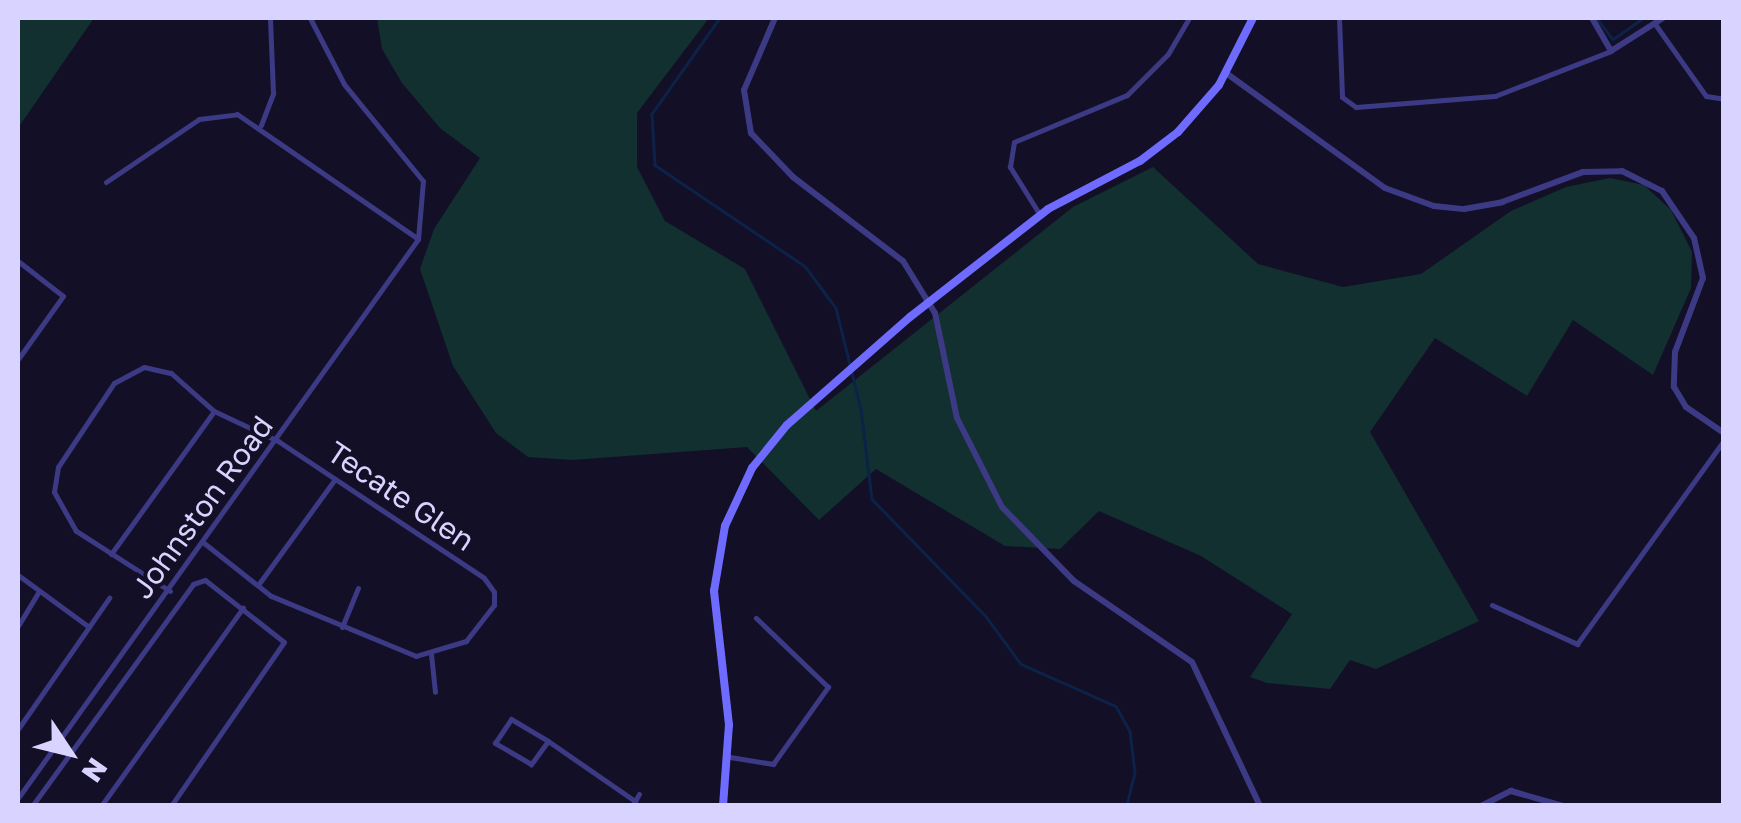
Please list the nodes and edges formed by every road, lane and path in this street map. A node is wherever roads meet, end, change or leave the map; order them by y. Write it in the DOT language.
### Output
graph roads {
  1 [pos="270,18"];
  2 [pos="310,18"];
  3 [pos="775,18"];
  4 [pos="1189,18"];
  5 [pos="1253,18"];
  6 [pos="1339,18"];
  7 [pos="1592,18"];
  8 [pos="1663,18"];
  9 [pos="1653,20"];
  10 [pos="1611,50"];
  11 [pos="1226,73"];
  12 [pos="1724,99"];
  13 [pos="260,125"];
  14 [pos="106,182"];
  15 [pos="1040,216"];
  16 [pos="418,238"];
  17 [pos="18,260"];
  18 [pos="930,302"];
  19 [pos="18,359"];
  20 [pos="214,411"];
  21 [pos="1724,437"];
  22 [pos="278,441"];
  23 [pos="334,479"];
  24 [pos="204,543"];
  25 [pos="111,554"];
  26 [pos="18,575"];
  27 [pos="258,585"];
  28 [pos="358,588"];
  29 [pos="170,590"];
  30 [pos="39,591"];
  31 [pos="109,598"];
  32 [pos="1492,604"];
  33 [pos="243,608"];
  34 [pos="756,618"];
  35 [pos="18,626"];
  36 [pos="89,627"];
  37 [pos="342,627"];
  38 [pos="431,654"];
  39 [pos="435,692"];
  40 [pos="18,729"];
  41 [pos="548,741"];
  42 [pos="730,757"];
  43 [pos="18,798"];
  44 [pos="635,800"];
  45 [pos="32,806"];
  46 [pos="101,806"];
  47 [pos="170,806"];
  48 [pos="724,806"];
  49 [pos="1260,806"];
  50 [pos="1481,806"];
  51 [pos="1563,806"];
  1 -- 13 [label="street"];
  2 -- 16 [label="street"];
  3 -- 18 [label="street"];
  4 -- 15 [label="street"];
  5 -- 11 [label="main road"];
  6 -- 10 [label="street"];
  7 -- 10 [label="street"];
  8 -- 9 [label="street"];
  9 -- 10 [label="street"];
  9 -- 12 [label="street"];
  11 -- 15 [label="main road"];
  11 -- 21 [label="street"];
  13 -- 14 [label="street"];
  13 -- 16 [label="street"];
  15 -- 18 [label="main road"];
  16 -- 22 [label="street, Johnston Road"];
  17 -- 19 [label="street"];
  18 -- 42 [label="main road"];
  18 -- 49 [label="street"];
  20 -- 22 [label="street, Tecate Glen"];
  20 -- 25 [label="street"];
  20 -- 25 [label="street, Tecate Glen"];
  21 -- 32 [label="street"];
  22 -- 23 [label="street, Tecate Glen"];
  22 -- 24 [label="street, Johnston Road"];
  23 -- 27 [label="street"];
  23 -- 38 [label="street, Tecate Glen"];
  24 -- 27 [label="street"];
  24 -- 29 [label="street, Johnston Road"];
  25 -- 29 [label="street"];
  26 -- 30 [label="street"];
  27 -- 37 [label="street"];
  28 -- 37 [label="street"];
  29 -- 43 [label="street, Johnston Road"];
  30 -- 35 [label="street"];
  30 -- 36 [label="street"];
  31 -- 36 [label="street"];
  33 -- 45 [label="street, Johnston Road"];
  33 -- 46 [label="street"];
  33 -- 47 [label="street"];
  34 -- 42 [label="street"];
  36 -- 40 [label="street"];
  37 -- 38 [label="street"];
  38 -- 39 [label="street"];
  41 -- 41 [label="street"];
  41 -- 44 [label="street"];
  42 -- 48 [label="main road"];
  50 -- 51 [label="street"];
}
